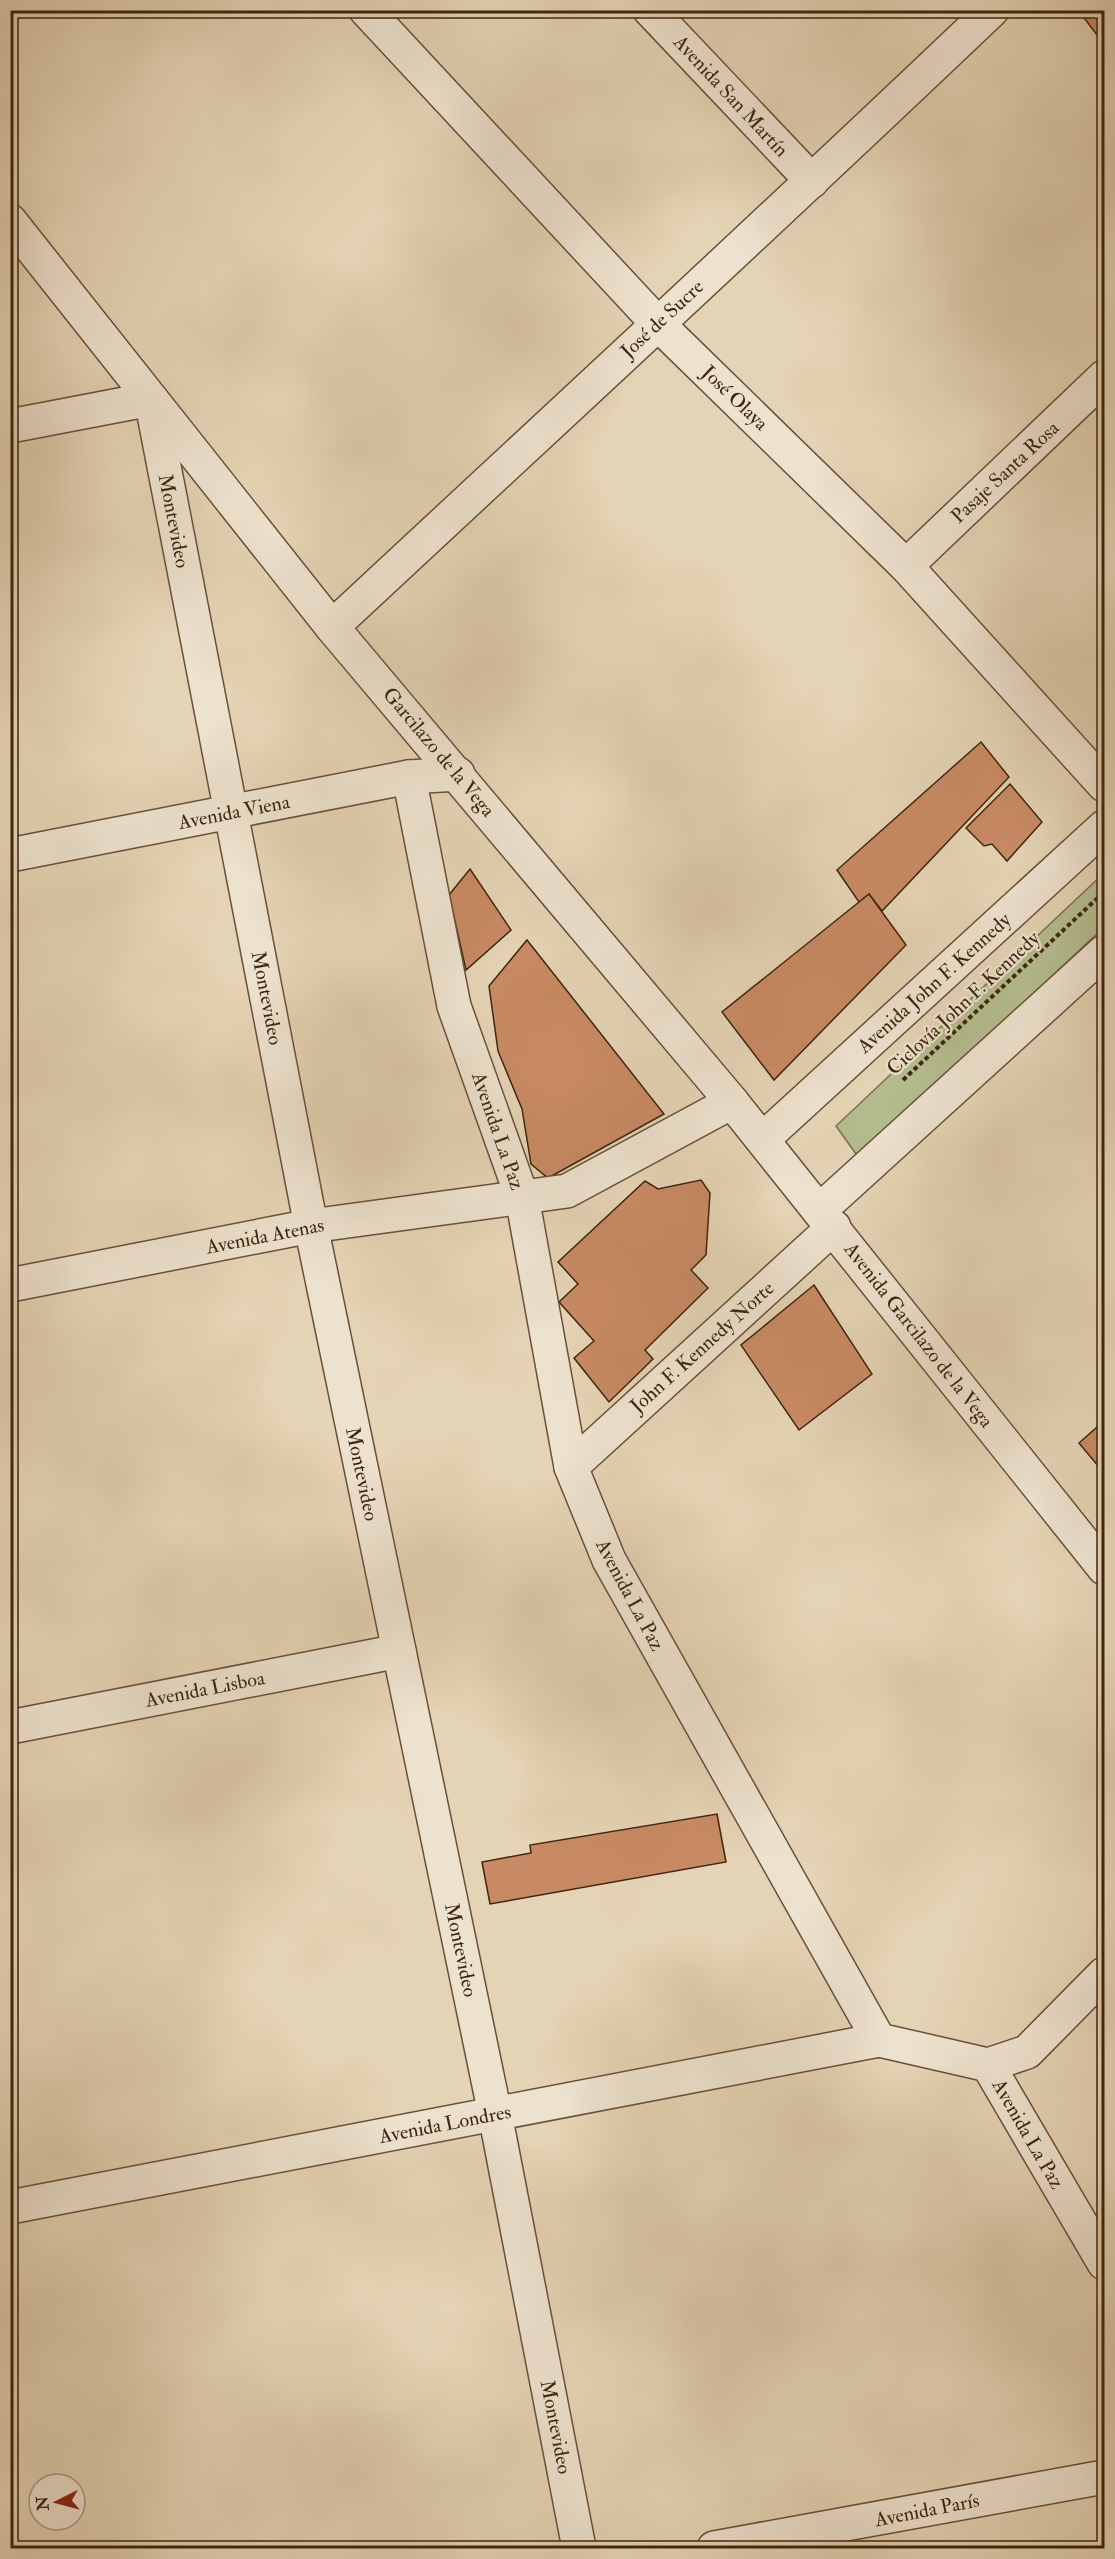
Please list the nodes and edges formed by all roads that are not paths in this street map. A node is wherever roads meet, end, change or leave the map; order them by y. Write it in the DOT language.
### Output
graph roads {
  1 [pos="366,10"];
  2 [pos="650,10"];
  3 [pos="992,10"];
  4 [pos="812,181"];
  5 [pos="10,221"];
  6 [pos="657,323"];
  7 [pos="1104,377"];
  8 [pos="151,399"];
  9 [pos="10,426"];
  10 [pos="906,566"];
  11 [pos="332,627"];
  12 [pos="458,774"];
  13 [pos="409,777"];
  14 [pos="1104,785"];
  15 [pos="232,813"];
  16 [pos="1104,827"];
  17 [pos="10,855"];
  18 [pos="1104,952"];
  19 [pos="732,1102"];
  20 [pos="763,1139"];
  21 [pos="522,1197"];
  22 [pos="826,1219"];
  23 [pos="311,1226"];
  24 [pos="10,1285"];
  25 [pos="571,1467"];
  26 [pos="1104,1568"];
  27 [pos="399,1651"];
  28 [pos="10,1726"];
  29 [pos="1104,1974"];
  30 [pos="879,2040"];
  31 [pos="987,2065"];
  32 [pos="495,2114"];
  33 [pos="10,2207"];
  34 [pos="1104,2263"];
  35 [pos="1104,2477"];
  36 [pos="579,2548"];
  37 [pos="714,2548"];
  1 -- 6 [label="street, José Olaya"];
  2 -- 4 [label="street, Avenida San Martín"];
  3 -- 4 [label="street, José de Sucre"];
  4 -- 6 [label="street, José de Sucre"];
  5 -- 8 [label="street"];
  6 -- 10 [label="street, José Olaya"];
  6 -- 11 [label="street, José de Sucre"];
  7 -- 10 [label="street, Pasaje Santa Rosa"];
  8 -- 9 [label="street"];
  8 -- 11 [label="street, Garcilazo de la Vega"];
  8 -- 15 [label="street, Montevideo"];
  10 -- 14 [label="street, José Olaya"];
  11 -- 12 [label="street, Garcilazo de la Vega"];
  12 -- 13 [label="street, Avenida Viena"];
  12 -- 19 [label="street, Garcilazo de la Vega"];
  13 -- 15 [label="street, Avenida Viena"];
  13 -- 21 [label="street, Avenida La Paz"];
  15 -- 17 [label="street, Avenida Viena"];
  15 -- 23 [label="street, Montevideo"];
  16 -- 20 [label="street, Avenida John F. Kennedy"];
  18 -- 22 [label="street"];
  19 -- 20 [label="street, Avenida Garcilazo de la Vega"];
  19 -- 21 [label="street, Avenida Atenas"];
  20 -- 22 [label="street, Avenida Garcilazo de la Vega"];
  21 -- 23 [label="street, Avenida Atenas"];
  21 -- 25 [label="street, Avenida La Paz"];
  22 -- 25 [label="street, John F. Kennedy Norte"];
  22 -- 26 [label="street, Avenida Garcilazo de la Vega"];
  23 -- 24 [label="street, Avenida Atenas"];
  23 -- 27 [label="street, Montevideo"];
  25 -- 30 [label="street, Avenida La Paz"];
  27 -- 28 [label="street, Avenida Lisboa"];
  27 -- 32 [label="street, Montevideo"];
  29 -- 31 [label="street"];
  30 -- 31 [label="street, Avenida La Paz"];
  30 -- 32 [label="street, Avenida Londres"];
  31 -- 34 [label="street, Avenida La Paz"];
  32 -- 33 [label="street, Avenida Londres"];
  32 -- 36 [label="street, Montevideo"];
  35 -- 37 [label="street, Avenida París"];
}
